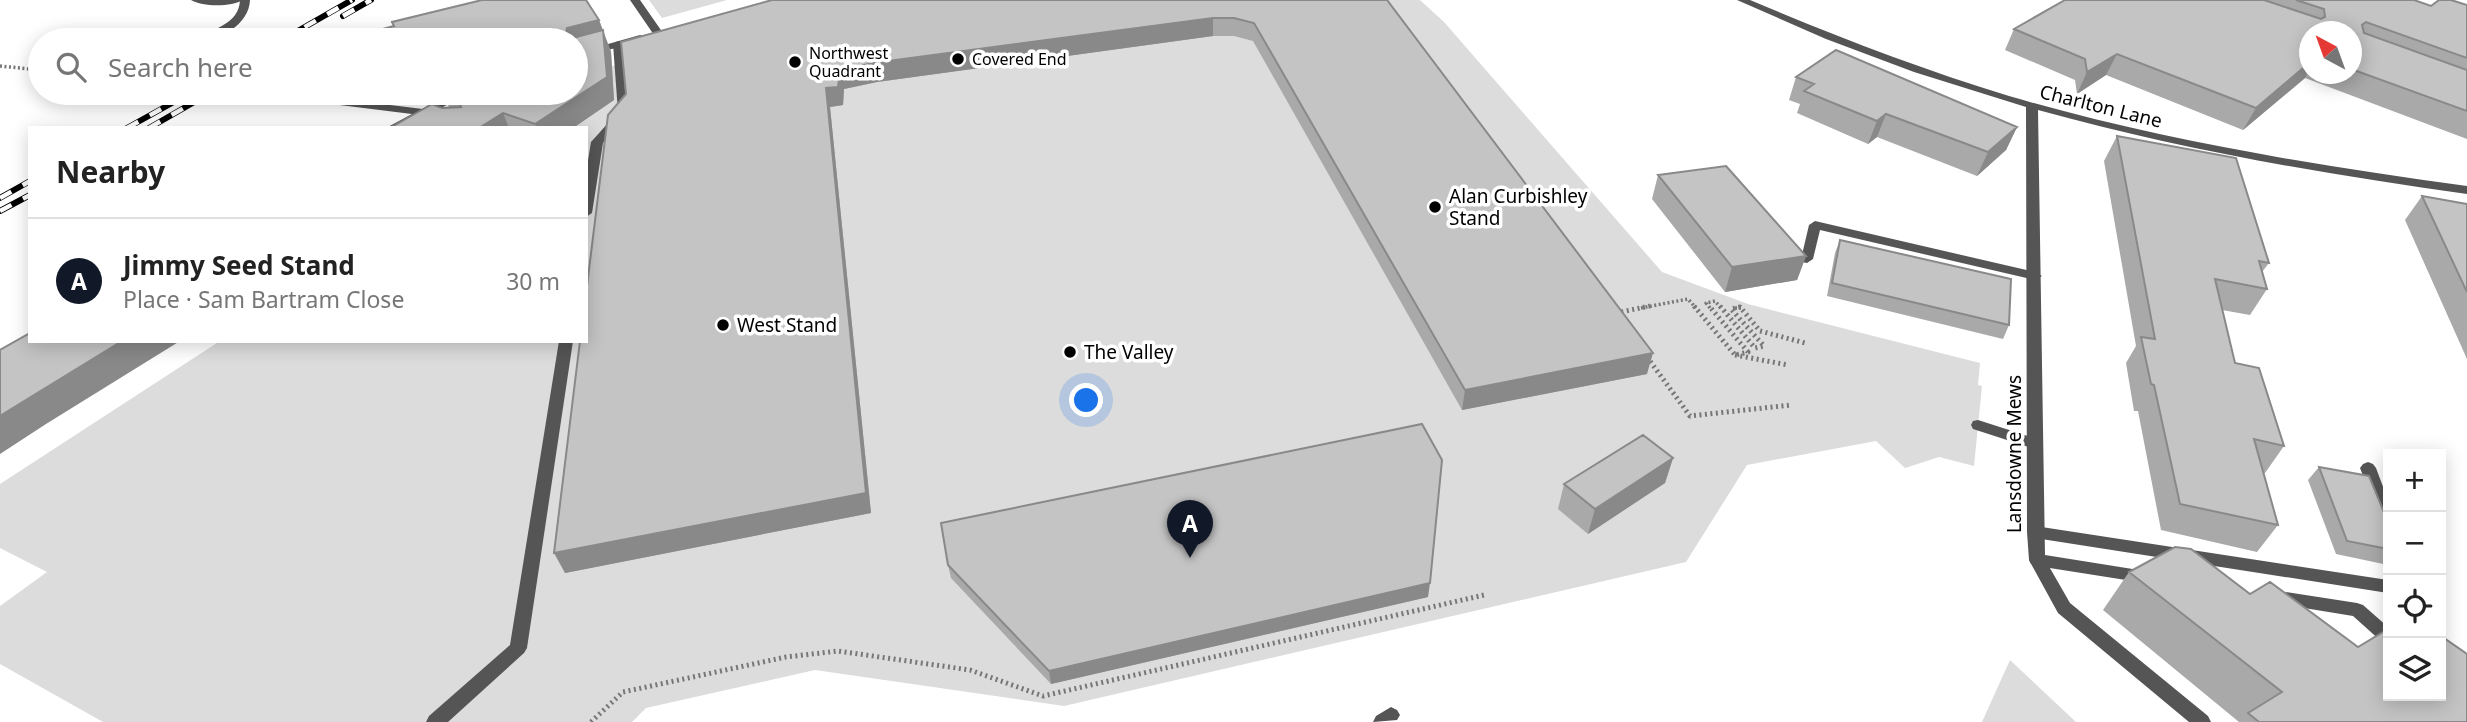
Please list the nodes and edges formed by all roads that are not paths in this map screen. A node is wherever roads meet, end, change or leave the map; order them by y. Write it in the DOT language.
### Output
graph roads {
  1 [pos="196,0"];
  2 [pos="238,0"];
  3 [pos="245,0"];
  4 [pos="635,0"];
  5 [pos="1742,0"];
  6 [pos="224,28"];
  7 [pos="672,30"];
  8 [pos="659,33"];
  9 [pos="618,44"];
  10 [pos="588,53"];
  11 [pos="364,105"];
  12 [pos="437,105"];
  13 [pos="2032,107"];
  14 [pos="421,112"];
  15 [pos="441,120"];
  16 [pos="396,126"];
  17 [pos="592,143"];
  18 [pos="588,190"];
  19 [pos="2467,190"];
  20 [pos="1807,259"];
  21 [pos="2035,276"];
  22 [pos="566,343"];
  23 [pos="1978,425"];
  24 [pos="2035,444"];
  25 [pos="2368,468"];
  26 [pos="2385,512"];
  27 [pos="2035,533"];
  28 [pos="2037,560"];
  29 [pos="2157,579"];
  30 [pos="2383,586"];
  31 [pos="2263,596"];
  32 [pos="2383,633"];
  33 [pos="435,722"];
  34 [pos="2202,722"];
  1 -- 2 [label="street"];
  3 -- 6 [label="street"];
  4 -- 8 [label="street"];
  5 -- 13 [label="street, Charlton Lane"];
  7 -- 8 [label="street"];
  8 -- 9 [label="street"];
  9 -- 10 [label="street"];
  9 -- 17 [label="street"];
  11 -- 14 [label="street"];
  12 -- 14 [label="street"];
  13 -- 19 [label="street, Charlton Lane"];
  13 -- 21 [label="street, Lansdowne Mews"];
  14 -- 15 [label="street"];
  14 -- 16 [label="street"];
  17 -- 18 [label="street"];
  20 -- 21 [label="street"];
  21 -- 24 [label="street, Lansdowne Mews"];
  22 -- 33 [label="street"];
  23 -- 24 [label="street"];
  24 -- 27 [label="street, Lansdowne Mews"];
  25 -- 26 [label="street"];
  27 -- 28 [label="street, Lansdowne Mews"];
  27 -- 30 [label="street"];
  28 -- 29 [label="street"];
  28 -- 34 [label="street"];
  31 -- 32 [label="street"];
}
